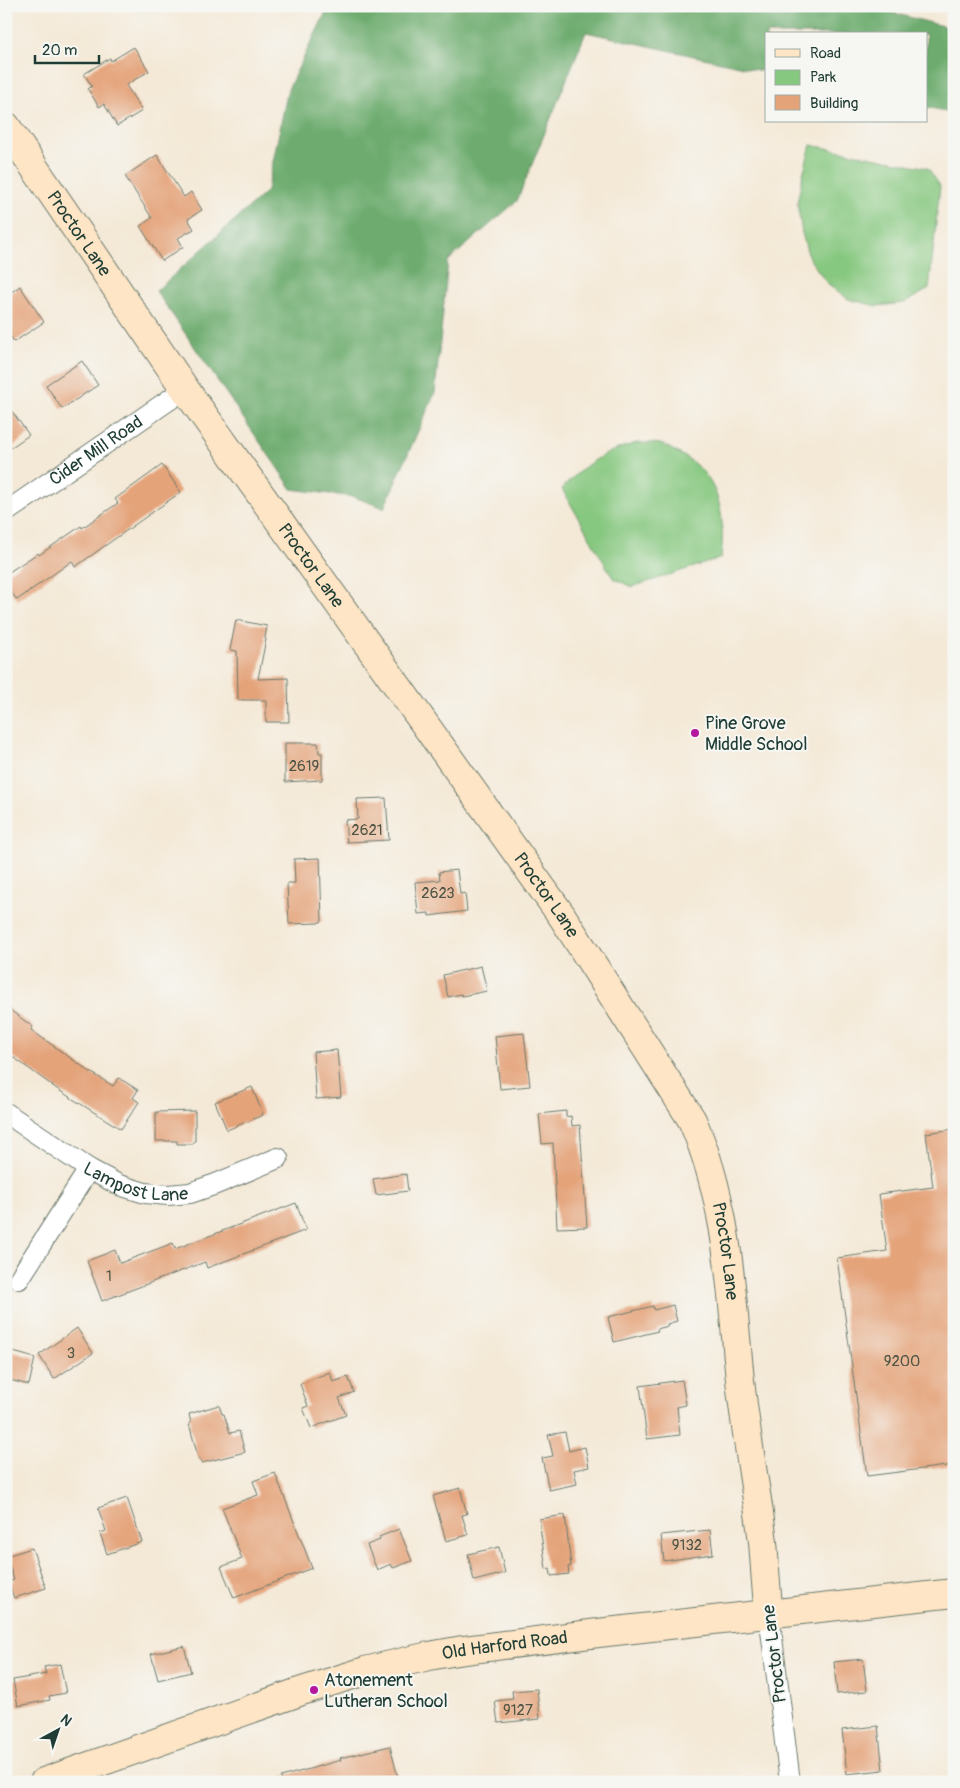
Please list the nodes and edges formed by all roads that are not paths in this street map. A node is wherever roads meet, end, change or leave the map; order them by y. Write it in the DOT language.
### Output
graph roads {
  1 [pos="6,126"];
  2 [pos="185,389"];
  3 [pos="6,512"];
  4 [pos="6,1114"];
  5 [pos="278,1158"];
  6 [pos="89,1169"];
  7 [pos="18,1279"];
  8 [pos="954,1594"];
  9 [pos="769,1614"];
  10 [pos="89,1775"];
  11 [pos="44,1782"];
  12 [pos="790,1782"];
  1 -- 2 [label="street, Proctor Lane"];
  2 -- 3 [label="street, Cider Mill Road"];
  2 -- 9 [label="street, Proctor Lane"];
  4 -- 6 [label="street, Lampost Lane"];
  5 -- 6 [label="street, Lampost Lane"];
  6 -- 7 [label="street"];
  8 -- 9 [label="street, Old Harford Road"];
  9 -- 10 [label="street, Old Harford Road"];
  9 -- 12 [label="street, Proctor Lane"];
  10 -- 11 [label="street, Old Harford Road"];
}
